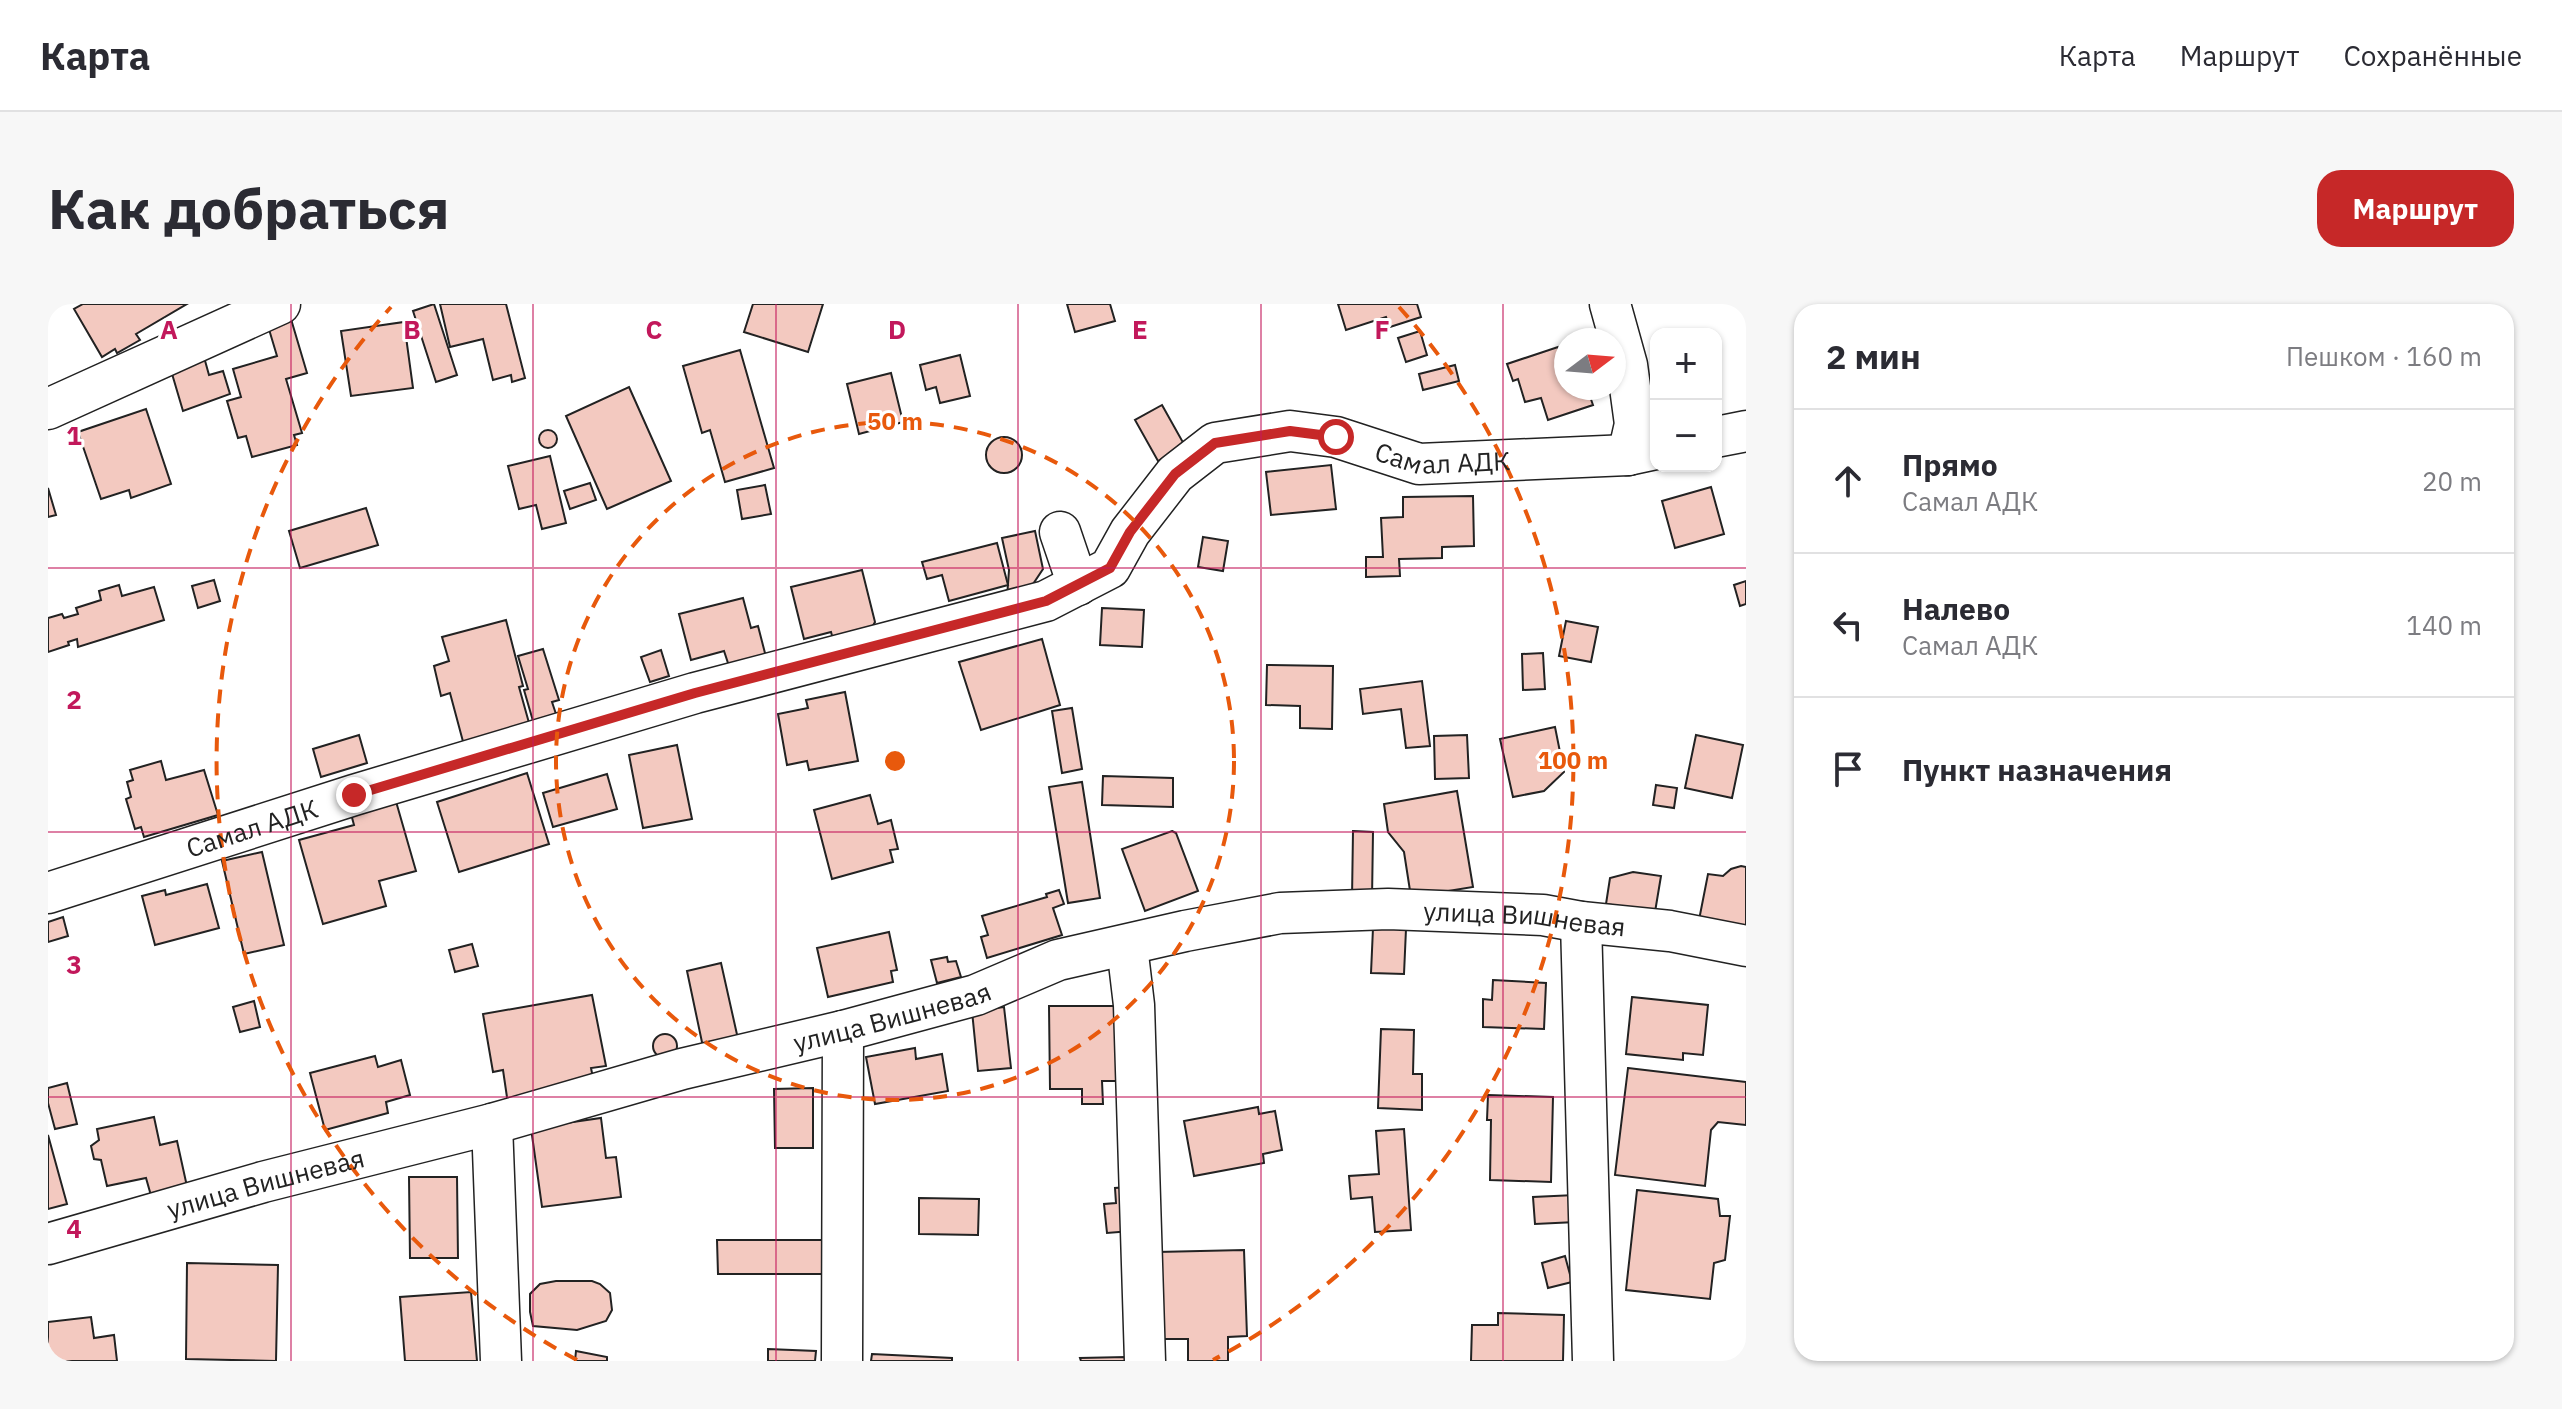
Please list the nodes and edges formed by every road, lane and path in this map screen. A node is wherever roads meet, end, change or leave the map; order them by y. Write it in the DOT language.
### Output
graph roads {
  1 [pos="280,304"];
  2 [pos="1610,304"];
  3 [pos="48,409"];
  4 [pos="1746,431"];
  5 [pos="1722,436"];
  6 [pos="1642,452"];
  7 [pos="1060,532"];
  8 [pos="1078,585"];
  9 [pos="48,893"];
  10 [pos="1581,922"];
  11 [pos="1127,946"];
  12 [pos="1746,946"];
  13 [pos="843,1031"];
  14 [pos="492,1124"];
  15 [pos="48,1244"];
  16 [pos="501,1361"];
  17 [pos="842,1361"];
  18 [pos="1145,1361"];
  19 [pos="1593,1361"];
  1 -- 3 [label="street"];
  2 -- 6 [label="street"];
  4 -- 5 [label="street"];
  6 -- 8 [label="street, Самал АДК"];
  7 -- 8 [label="street"];
  8 -- 9 [label="street, Самал АДК"];
  10 -- 11 [label="street, улица Вишневая"];
  10 -- 12 [label="street, улица Вишневая"];
  10 -- 19 [label="street"];
  11 -- 13 [label="street, улица Вишневая"];
  11 -- 18 [label="street"];
  13 -- 14 [label="street, улица Вишневая"];
  13 -- 17 [label="street"];
  14 -- 15 [label="street, улица Вишневая"];
  14 -- 16 [label="street"];
}
